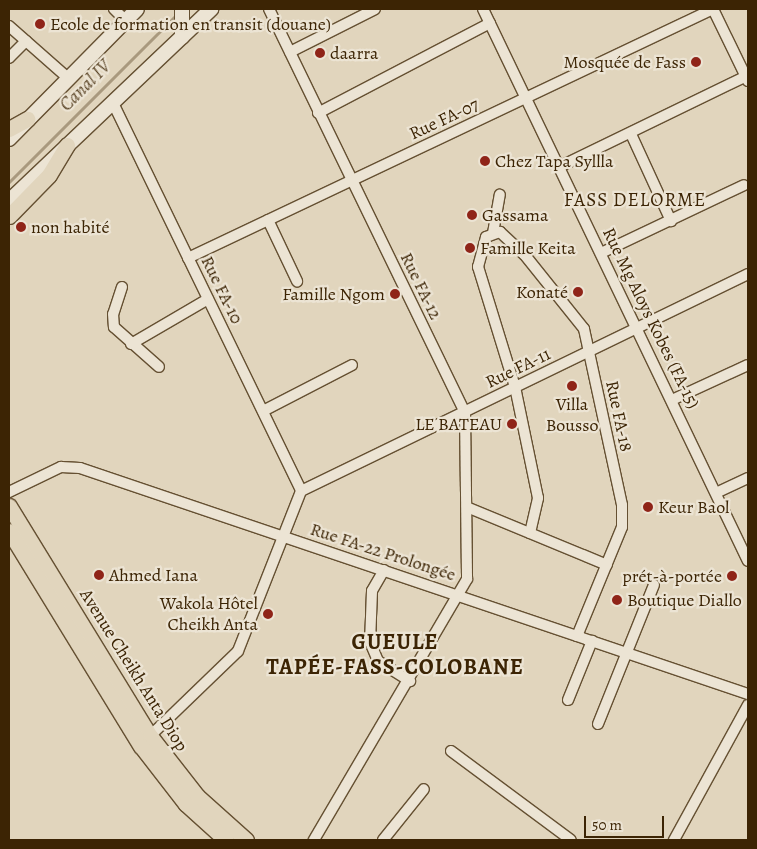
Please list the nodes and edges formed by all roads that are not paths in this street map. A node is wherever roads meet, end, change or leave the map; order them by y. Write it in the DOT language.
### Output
graph roads {
  1 [pos="114,9"];
  2 [pos="138,9"];
  3 [pos="182,9"];
  4 [pos="210,9"];
  5 [pos="269,9"];
  6 [pos="375,9"];
  7 [pos="483,9"];
  8 [pos="713,9"];
  9 [pos="125,20"];
  10 [pos="490,23"];
  11 [pos="9,26"];
  12 [pos="182,37"];
  13 [pos="26,41"];
  14 [pos="290,52"];
  15 [pos="9,58"];
  16 [pos="68,78"];
  17 [pos="747,79"];
  18 [pos="525,98"];
  19 [pos="113,103"];
  20 [pos="318,113"];
  21 [pos="28,119"];
  22 [pos="9,129"];
  23 [pos="630,134"];
  24 [pos="9,139"];
  25 [pos="67,145"];
  26 [pos="558,167"];
  27 [pos="351,181"];
  28 [pos="744,185"];
  29 [pos="500,194"];
  30 [pos="9,201"];
  31 [pos="9,216"];
  32 [pos="268,220"];
  33 [pos="671,220"];
  34 [pos="493,234"];
  35 [pos="601,253"];
  36 [pos="188,258"];
  37 [pos="748,274"];
  38 [pos="297,281"];
  39 [pos="122,287"];
  40 [pos="208,298"];
  41 [pos="637,328"];
  42 [pos="131,344"];
  43 [pos="589,352"];
  44 [pos="352,365"];
  45 [pos="748,365"];
  46 [pos="159,367"];
  47 [pos="515,387"];
  48 [pos="674,399"];
  49 [pos="262,411"];
  50 [pos="464,412"];
  51 [pos="748,478"];
  52 [pos="302,491"];
  53 [pos="9,492"];
  54 [pos="718,492"];
  55 [pos="9,506"];
  56 [pos="469,508"];
  57 [pos="9,531"];
  58 [pos="530,533"];
  59 [pos="284,536"];
  60 [pos="748,555"];
  61 [pos="748,560"];
  62 [pos="607,565"];
  63 [pos="384,570"];
  64 [pos="654,585"];
  65 [pos="461,595"];
  66 [pos="577,636"];
  67 [pos="592,641"];
  68 [pos="628,654"];
  69 [pos="410,681"];
  70 [pos="748,694"];
  71 [pos="568,700"];
  72 [pos="748,704"];
  73 [pos="598,724"];
  74 [pos="150,736"];
  75 [pos="451,751"];
  76 [pos="424,789"];
  77 [pos="226,840"];
  78 [pos="246,840"];
  79 [pos="314,840"];
  80 [pos="383,840"];
  81 [pos="571,840"];
  82 [pos="674,840"];
  1 -- 9 [label="street"];
  2 -- 9 [label="main road"];
  3 -- 12 [label="main road"];
  4 -- 12 [label="main road"];
  5 -- 14 [label="street, Rue FA-12"];
  6 -- 14 [label="street"];
  7 -- 10 [label="street, Rue Mg Aloys Kobes (FA-15)"];
  8 -- 17 [label="street"];
  8 -- 18 [label="street, Rue FA-07"];
  9 -- 16 [label="main road"];
  10 -- 18 [label="street, Rue Mg Aloys Kobes (FA-15)"];
  10 -- 20 [label="street"];
  11 -- 13 [label="street"];
  12 -- 19 [label="main road"];
  13 -- 15 [label="street"];
  13 -- 16 [label="street"];
  14 -- 20 [label="street, Rue FA-12"];
  16 -- 21 [label="main road"];
  17 -- 23 [label="street"];
  18 -- 26 [label="street, Rue Mg Aloys Kobes (FA-15)"];
  18 -- 27 [label="street, Rue FA-07"];
  19 -- 25 [label="main road"];
  19 -- 36 [label="street, Rue FA-10"];
  20 -- 27 [label="street, Rue FA-12"];
  21 -- 22 [label="main road"];
  21 -- 24 [label="main road"];
  23 -- 26 [label="street"];
  23 -- 33 [label="street"];
  25 -- 30 [label="main road"];
  25 -- 31 [label="main road"];
  26 -- 35 [label="street, Rue Mg Aloys Kobes (FA-15)"];
  27 -- 32 [label="street, Rue FA-07"];
  27 -- 50 [label="street, Rue FA-12"];
  28 -- 33 [label="street"];
  29 -- 34 [label="street"];
  32 -- 36 [label="street, Rue FA-07"];
  32 -- 38 [label="street"];
  33 -- 35 [label="street"];
  34 -- 43 [label="street, Rue FA-18"];
  34 -- 47 [label="street"];
  35 -- 41 [label="street, Rue Mg Aloys Kobes (FA-15)"];
  36 -- 40 [label="street, Rue FA-10"];
  37 -- 41 [label="street, Rue FA-11"];
  39 -- 42 [label="street"];
  40 -- 42 [label="street"];
  40 -- 49 [label="street, Rue FA-10"];
  41 -- 43 [label="street, Rue FA-11"];
  41 -- 48 [label="street, Rue Mg Aloys Kobes (FA-15)"];
  42 -- 46 [label="street"];
  43 -- 47 [label="street, Rue FA-11"];
  43 -- 62 [label="street, Rue FA-18"];
  44 -- 49 [label="street"];
  45 -- 48 [label="street"];
  47 -- 50 [label="street, Rue FA-11"];
  47 -- 58 [label="street"];
  48 -- 54 [label="street, Rue Mg Aloys Kobes (FA-15)"];
  49 -- 52 [label="street, Rue FA-10"];
  50 -- 52 [label="street, Rue FA-11"];
  50 -- 56 [label="street, Rue FA-12"];
  51 -- 54 [label="street"];
  52 -- 59 [label="street"];
  53 -- 59 [label="street, Rue FA-22 Prolongée"];
  54 -- 60 [label="street, Rue Mg Aloys Kobes (FA-15)"];
  55 -- 74 [label="main road, Avenue Cheikh Anta Diop"];
  56 -- 58 [label="street"];
  56 -- 65 [label="street, Rue FA-12"];
  57 -- 77 [label="main road, Avenue Cheikh Anta Diop"];
  58 -- 62 [label="street"];
  59 -- 63 [label="street, Rue FA-22 Prolongée"];
  59 -- 74 [label="street"];
  60 -- 61 [label="street, Rue Mg Aloys Kobes (FA-15)"];
  62 -- 66 [label="street, Rue FA-18"];
  63 -- 65 [label="street, Rue FA-22 Prolongée"];
  63 -- 69 [label="street"];
  64 -- 68 [label="street"];
  65 -- 66 [label="street, Rue FA-22 Prolongée"];
  65 -- 69 [label="street, Rue FA-12"];
  66 -- 67 [label="street, Rue FA-22 Prolongée"];
  67 -- 68 [label="street, Rue FA-22 Prolongée"];
  67 -- 71 [label="street"];
  68 -- 70 [label="street, Rue FA-22 Prolongée"];
  68 -- 73 [label="street"];
  69 -- 79 [label="street, Rue FA-12"];
  72 -- 82 [label="street"];
  74 -- 78 [label="main road, Avenue Cheikh Anta Diop"];
  75 -- 81 [label="street"];
  76 -- 80 [label="street"];
}
